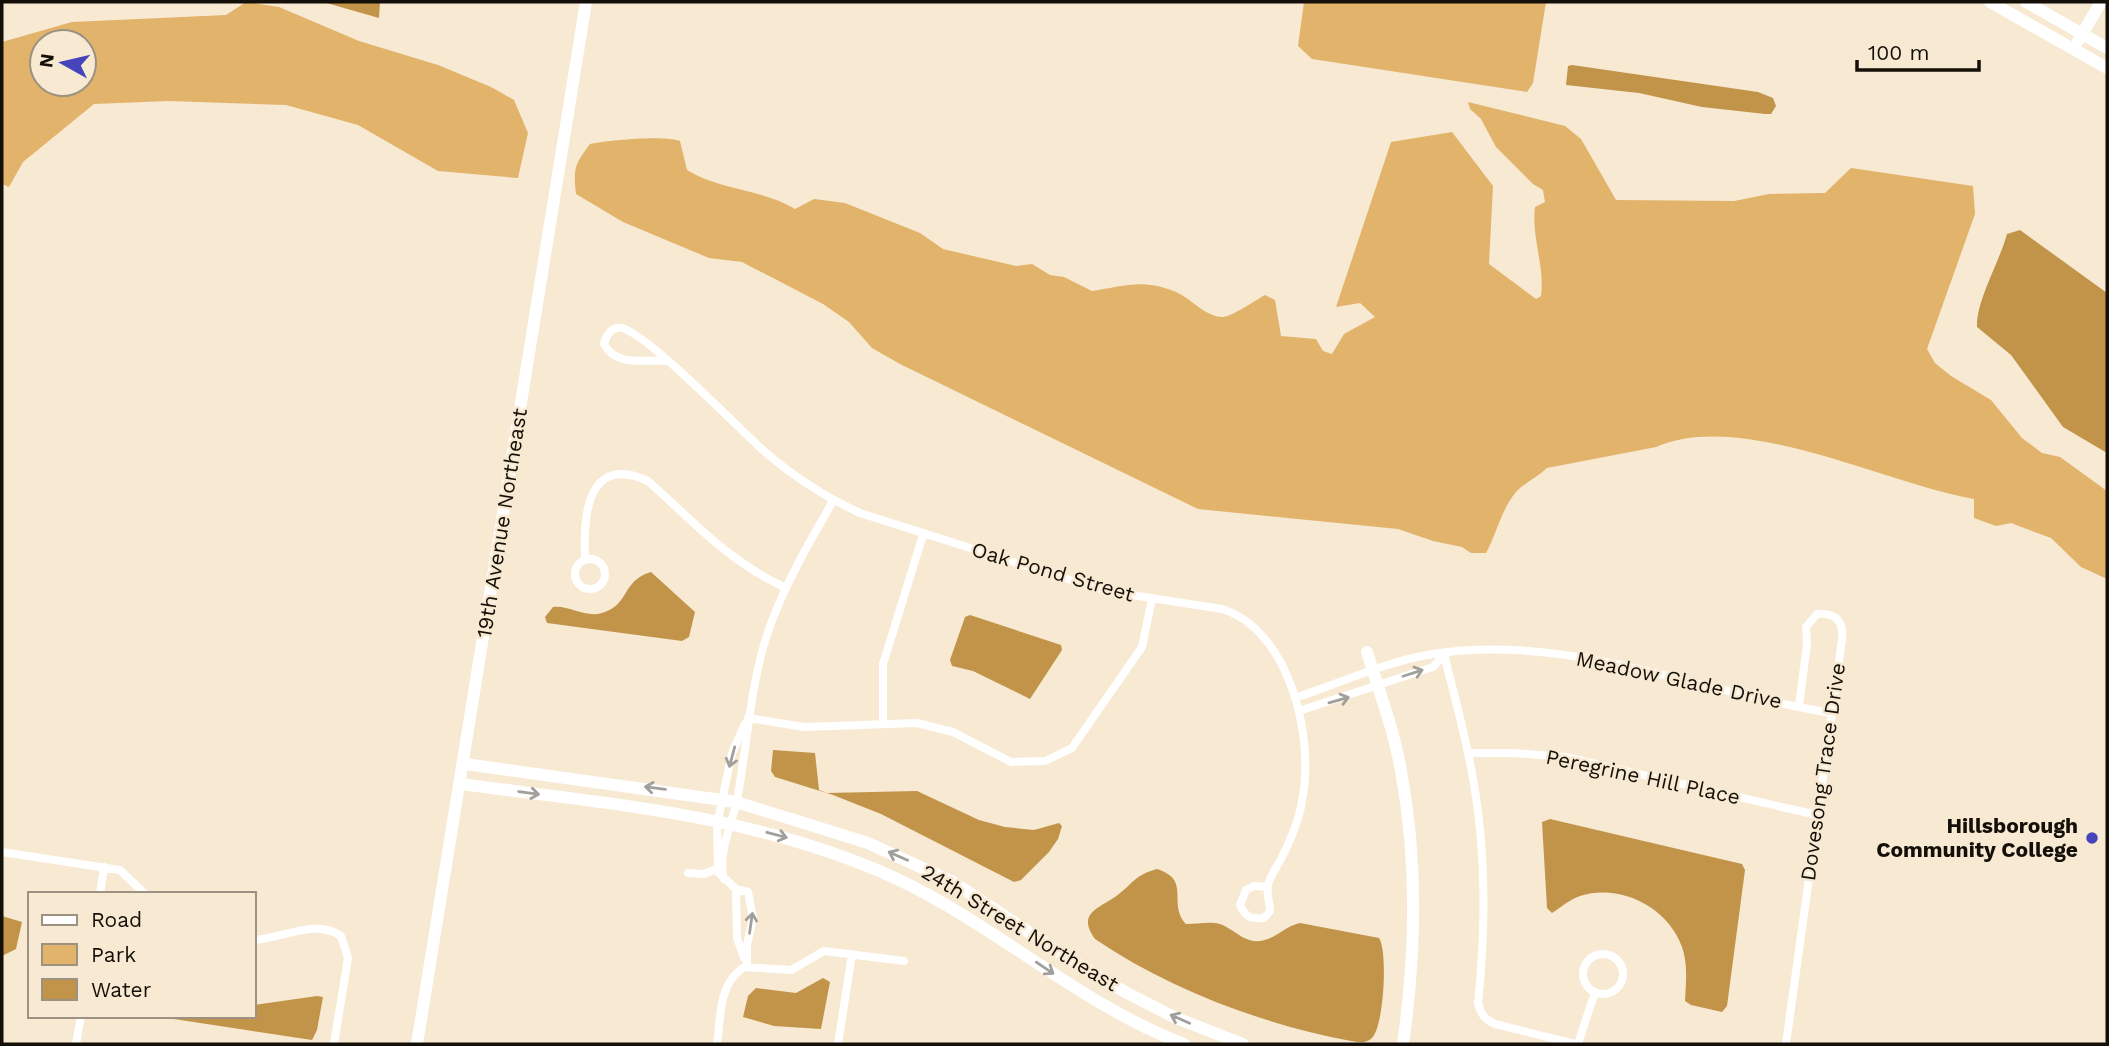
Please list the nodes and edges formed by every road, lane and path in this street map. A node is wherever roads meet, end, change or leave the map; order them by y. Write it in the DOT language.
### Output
graph roads {
  1 [pos="586,2"];
  2 [pos="1990,2"];
  3 [pos="2026,2"];
  4 [pos="2101,2"];
  5 [pos="2082,34"];
  6 [pos="2107,48"];
  7 [pos="2074,50"];
  8 [pos="2107,68"];
  9 [pos="667,360"];
  10 [pos="833,501"];
  11 [pos="923,535"];
  12 [pos="585,559"];
  13 [pos="786,588"];
  14 [pos="1152,599"];
  15 [pos="1367,652"];
  16 [pos="1444,654"];
  17 [pos="1375,678"];
  18 [pos="1295,698"];
  19 [pos="1799,706"];
  20 [pos="1299,711"];
  21 [pos="1830,713"];
  22 [pos="748,718"];
  23 [pos="883,723"];
  24 [pos="1468,753"];
  25 [pos="465,764"];
  26 [pos="461,784"];
  27 [pos="723,799"];
  28 [pos="736,802"];
  29 [pos="1817,815"];
  30 [pos="718,820"];
  31 [pos="732,823"];
  32 [pos="2,852"];
  33 [pos="104,867"];
  34 [pos="717,869"];
  35 [pos="688,873"];
  36 [pos="724,879"];
  37 [pos="1267,887"];
  38 [pos="736,889"];
  39 [pos="100,892"];
  40 [pos="143,892"];
  41 [pos="256,940"];
  42 [pos="852,954"];
  43 [pos="904,961"];
  44 [pos="747,966"];
  45 [pos="1595,992"];
  46 [pos="81,1018"];
  47 [pos="76,1044"];
  48 [pos="334,1044"];
  49 [pos="417,1044"];
  50 [pos="717,1044"];
  51 [pos="838,1044"];
  52 [pos="1184,1044"];
  53 [pos="1243,1044"];
  54 [pos="1403,1044"];
  55 [pos="1576,1044"];
  56 [pos="1786,1044"];
  1 -- 25 [label="street, 19th Avenue Northeast"];
  2 -- 7 [label="street"];
  3 -- 5 [label="street"];
  4 -- 5 [label="street"];
  5 -- 6 [label="street"];
  5 -- 7 [label="street"];
  7 -- 8 [label="street"];
  9 -- 9 [label="street, Oak Pond Street"];
  9 -- 10 [label="street, Oak Pond Street"];
  10 -- 11 [label="street, Oak Pond Street"];
  10 -- 13 [label="street"];
  11 -- 14 [label="street, Oak Pond Street"];
  11 -- 23 [label="street"];
  12 -- 13 [label="street"];
  13 -- 22 [label="street"];
  14 -- 18 [label="street, Oak Pond Street"];
  14 -- 23 [label="street"];
  15 -- 17 [label="street"];
  16 -- 17 [label="street, Meadow Glade Drive"];
  17 -- 16 [label="street, Meadow Glade Drive, one-way"];
  16 -- 19 [label="street, Meadow Glade Drive"];
  16 -- 24 [label="street"];
  17 -- 18 [label="street, Meadow Glade Drive"];
  20 -- 17 [label="street, Meadow Glade Drive, one-way"];
  17 -- 54 [label="street"];
  18 -- 20 [label="street, Oak Pond Street"];
  19 -- 21 [label="street, Meadow Glade Drive"];
  19 -- 21 [label="street, Dovesong Trace Drive"];
  20 -- 37 [label="street, Oak Pond Street"];
  21 -- 29 [label="street, Dovesong Trace Drive"];
  22 -- 23 [label="street"];
  22 -- 27 [label="street, one-way"];
  22 -- 28 [label="street"];
  24 -- 29 [label="street, Peregrine Hill Place"];
  24 -- 55 [label="street"];
  25 -- 26 [label="street, 19th Avenue Northeast"];
  27 -- 25 [label="street, 24th Street Northeast, one-way"];
  26 -- 30 [label="street, 24th Street Northeast, one-way"];
  26 -- 49 [label="street, 19th Avenue Northeast"];
  27 -- 28 [label="street, 24th Street Northeast"];
  27 -- 30 [label="street"];
  28 -- 31 [label="street"];
  53 -- 28 [label="street, 24th Street Northeast, one-way"];
  29 -- 56 [label="street, Dovesong Trace Drive"];
  30 -- 31 [label="street, 24th Street Northeast"];
  30 -- 34 [label="street"];
  31 -- 36 [label="street"];
  31 -- 52 [label="street, 24th Street Northeast, one-way"];
  32 -- 33 [label="street"];
  33 -- 39 [label="street"];
  33 -- 40 [label="street"];
  34 -- 35 [label="street"];
  34 -- 36 [label="street"];
  36 -- 38 [label="street"];
  37 -- 37 [label="street, Oak Pond Street"];
  38 -- 44 [label="street"];
  44 -- 38 [label="street, one-way"];
  41 -- 48 [label="street"];
  42 -- 43 [label="street"];
  42 -- 44 [label="street"];
  42 -- 51 [label="street"];
  44 -- 50 [label="street"];
  45 -- 45 [label="street"];
  45 -- 55 [label="street"];
  46 -- 47 [label="street"];
}
